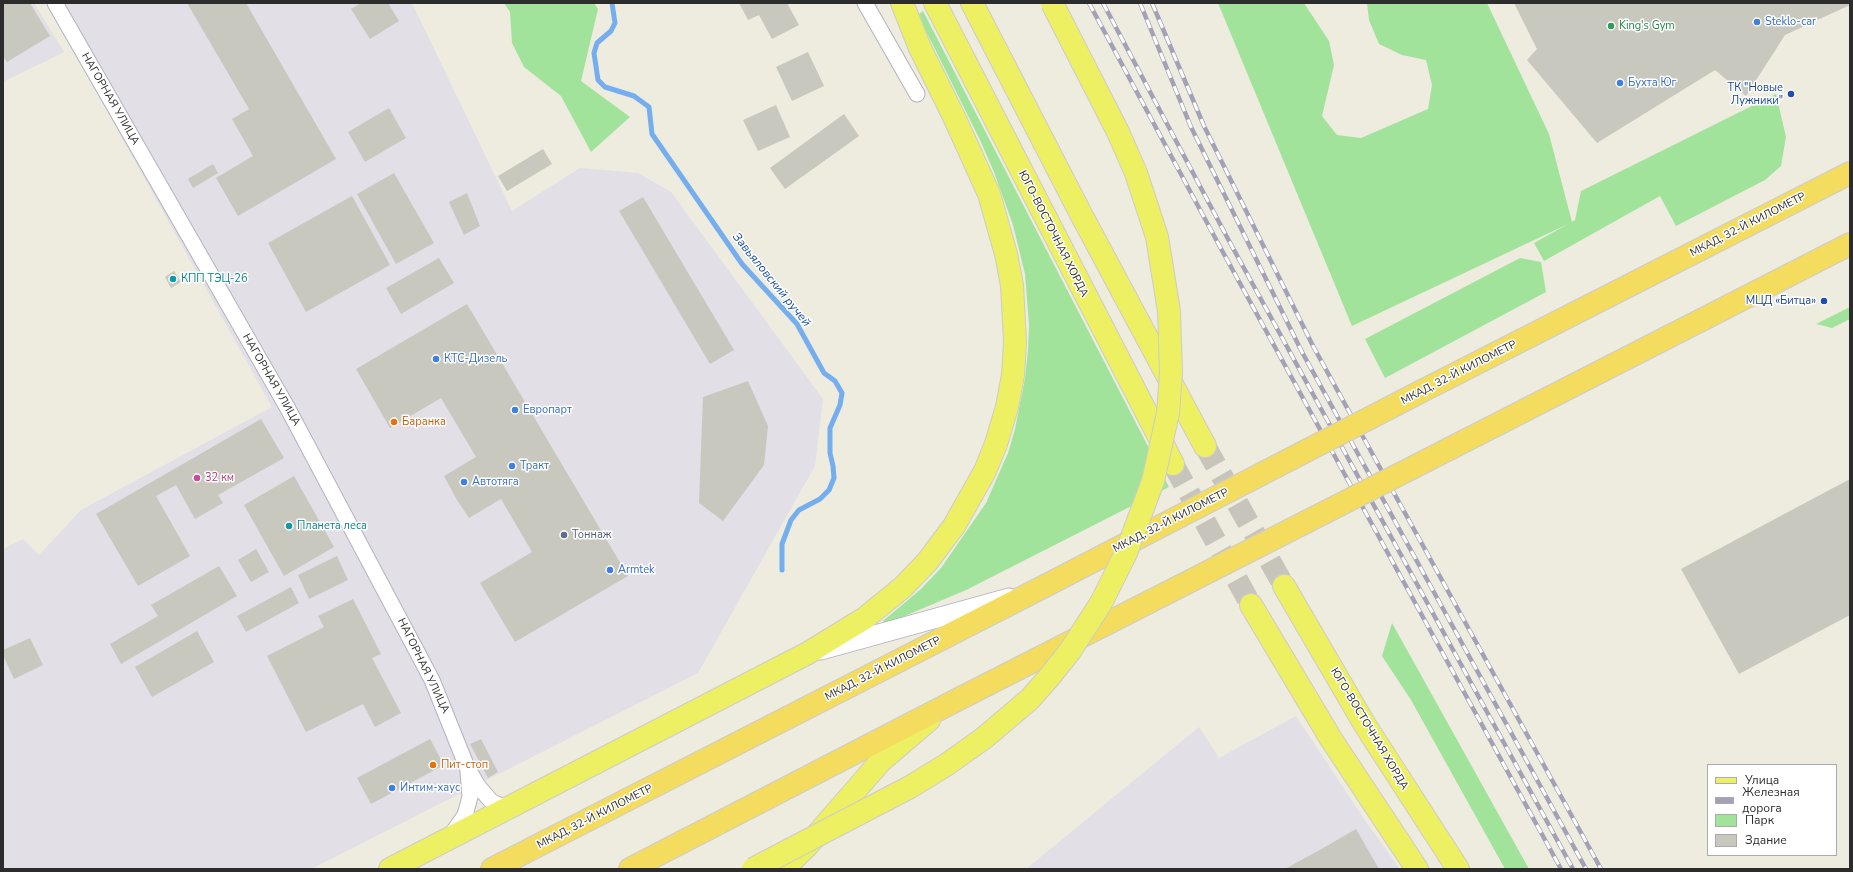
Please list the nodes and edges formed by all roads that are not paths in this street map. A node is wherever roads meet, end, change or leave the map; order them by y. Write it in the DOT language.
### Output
graph roads {
  1 [pos="55,3"];
  2 [pos="865,3"];
  3 [pos="902,3"];
  4 [pos="934,3"];
  5 [pos="972,3"];
  6 [pos="1052,3"];
  7 [pos="917,94"];
  8 [pos="1850,173"];
  9 [pos="1850,244"];
  10 [pos="1205,446"];
  11 [pos="1173,464"];
  12 [pos="1284,586"];
  13 [pos="1039,589"];
  14 [pos="1250,605"];
  15 [pos="808,653"];
  16 [pos="951,703"];
  17 [pos="467,767"];
  18 [pos="514,804"];
  19 [pos="448,838"];
  20 [pos="390,869"];
  21 [pos="492,869"];
  22 [pos="630,869"];
  23 [pos="753,869"];
  24 [pos="783,869"];
  25 [pos="1417,869"];
  26 [pos="1458,869"];
  1 -- 17 [label="street, НАГОРНАЯ УЛИЦА"];
  2 -- 7 [label="street"];
  3 -- 15 [label="main road"];
  4 -- 11 [label="main road, ЮГО-ВОСТОЧНАЯ ХОРДА"];
  5 -- 10 [label="main road"];
  6 -- 23 [label="main road, bridge"];
  8 -- 13 [label="highway, МКАД, 32-Й КИЛОМЕТР, bridge"];
  9 -- 16 [label="highway, bridge"];
  12 -- 26 [label="main road, ЮГО-ВОСТОЧНАЯ ХОРДА"];
  13 -- 15 [label="street"];
  13 -- 21 [label="highway, МКАД, 32-Й КИЛОМЕТР"];
  14 -- 25 [label="main road"];
  15 -- 18 [label="main road"];
  16 -- 22 [label="highway"];
  16 -- 24 [label="main road"];
  17 -- 18 [label="street, НАГОРНАЯ УЛИЦА"];
  17 -- 19 [label="street, НАГОРНАЯ УЛИЦА"];
  18 -- 19 [label="main road"];
  19 -- 20 [label="main road"];
}
